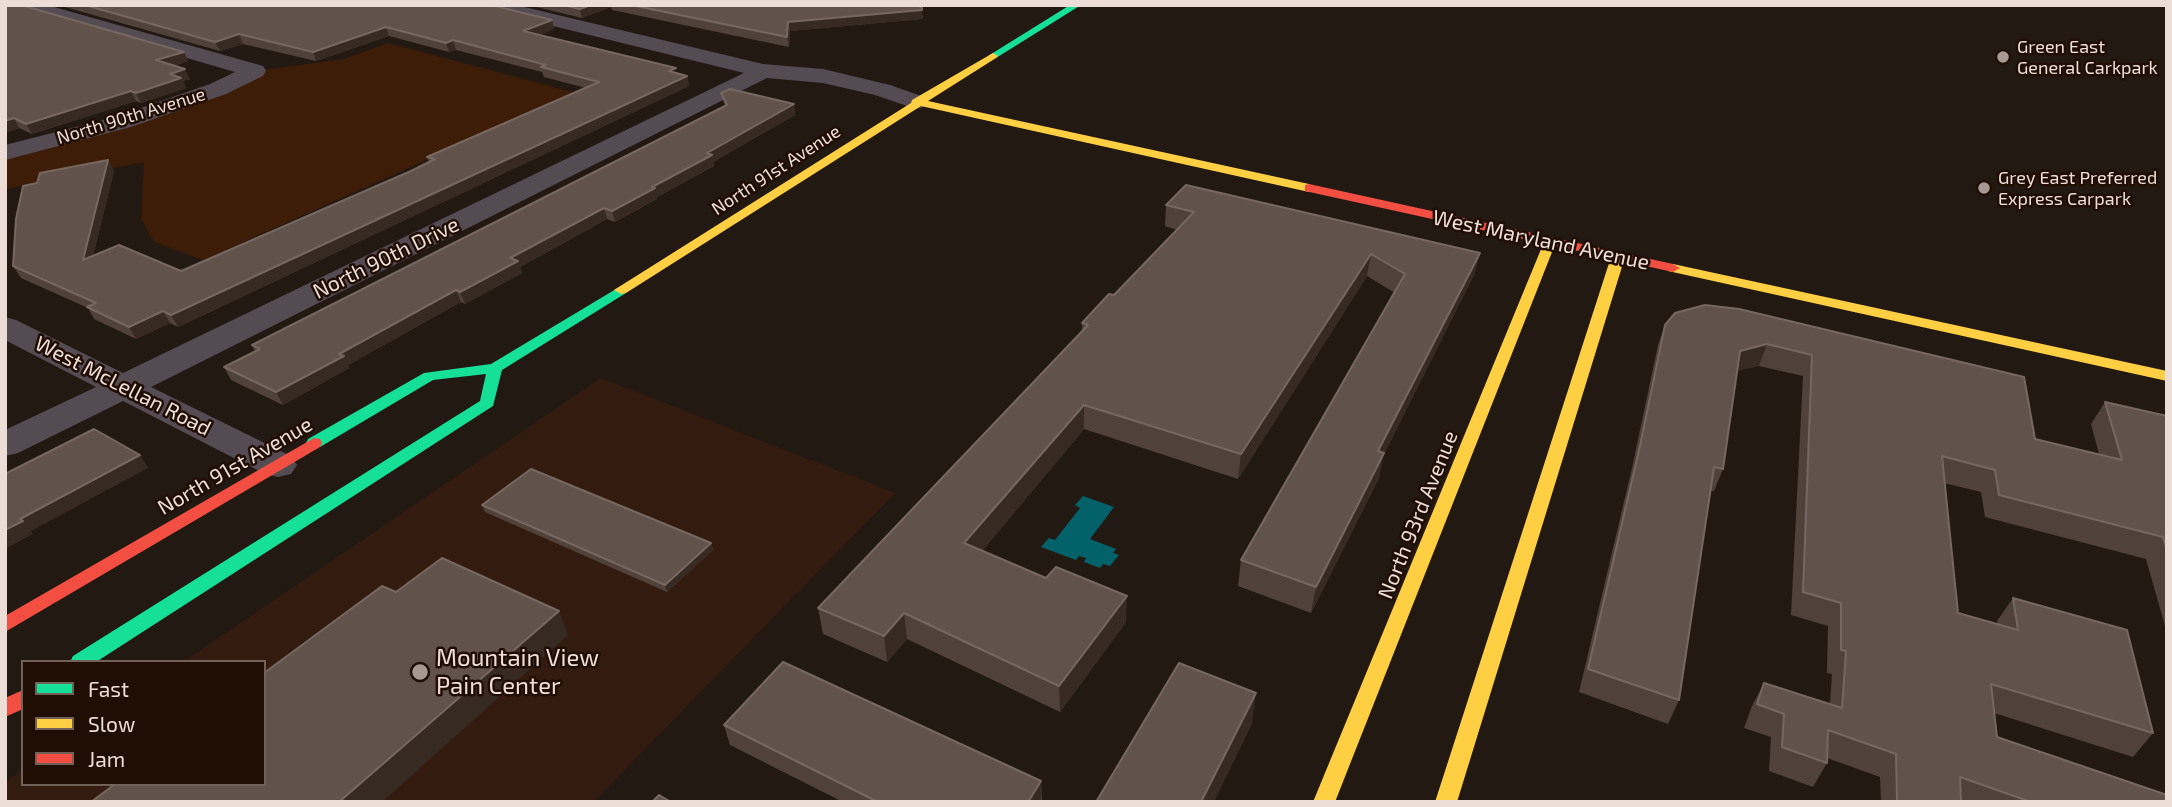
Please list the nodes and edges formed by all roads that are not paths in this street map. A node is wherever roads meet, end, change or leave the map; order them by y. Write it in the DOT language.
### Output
graph roads {
  1 [pos="25,5"];
  2 [pos="491,5"];
  3 [pos="1077,5"];
  4 [pos="767,70"];
  5 [pos="916,102"];
  6 [pos="5,153"];
  7 [pos="1550,242"];
  8 [pos="1618,257"];
  9 [pos="5,327"];
  10 [pos="495,369"];
  11 [pos="2167,376"];
  12 [pos="125,386"];
  13 [pos="5,445"];
  14 [pos="278,465"];
  15 [pos="5,625"];
  16 [pos="83,660"];
  17 [pos="21,699"];
  18 [pos="5,709"];
  19 [pos="1324,802"];
  20 [pos="1446,802"];
  1 -- 6 [label="street, North 90th Avenue"];
  2 -- 4 [label="street, West Maryland Avenue"];
  3 -- 5 [label="main road, North 91st Avenue"];
  4 -- 5 [label="street, West Maryland Avenue"];
  4 -- 12 [label="street, North 90th Drive"];
  5 -- 7 [label="main road, West Maryland Avenue"];
  5 -- 10 [label="main road, North 91st Avenue"];
  7 -- 8 [label="main road, West Maryland Avenue"];
  7 -- 19 [label="main road, North 93rd Avenue"];
  8 -- 11 [label="main road, West Maryland Avenue"];
  8 -- 20 [label="main road"];
  9 -- 12 [label="street, West McLellan Road"];
  10 -- 14 [label="main road, North 91st Avenue"];
  10 -- 16 [label="main road"];
  12 -- 13 [label="street, North 90th Drive"];
  12 -- 14 [label="street, West McLellan Road"];
  14 -- 15 [label="main road, North 91st Avenue"];
  17 -- 18 [label="main road"];
}
